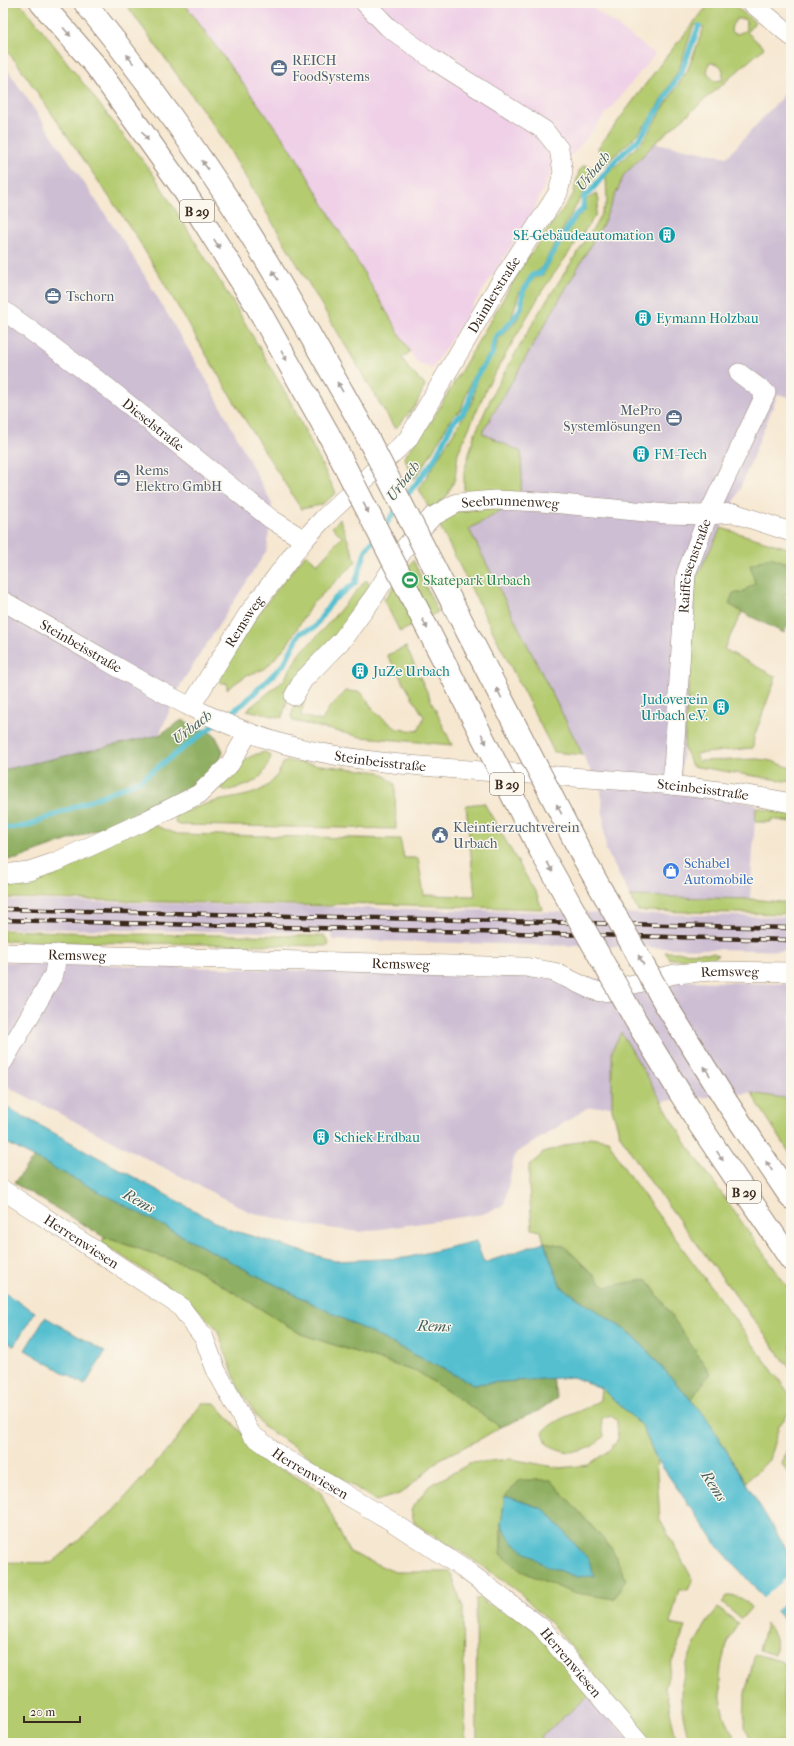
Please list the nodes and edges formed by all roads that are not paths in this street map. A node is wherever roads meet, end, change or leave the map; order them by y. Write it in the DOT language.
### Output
graph roads {
  1 [pos="41,3"];
  2 [pos="85,3"];
  3 [pos="365,3"];
  4 [pos="752,3"];
  5 [pos="791,36"];
  6 [pos="3,310"];
  7 [pos="739,373"];
  8 [pos="708,515"];
  9 [pos="791,532"];
  10 [pos="304,540"];
  11 [pos="3,601"];
  12 [pos="294,696"];
  13 [pos="196,709"];
  14 [pos="243,731"];
  15 [pos="672,785"];
  16 [pos="791,803"];
  17 [pos="3,874"];
  18 [pos="3,953"];
  19 [pos="57,954"];
  20 [pos="791,972"];
  21 [pos="3,1062"];
  22 [pos="3,1190"];
  23 [pos="791,1198"];
  24 [pos="791,1260"];
  25 [pos="639,1743"];
  1 -- 24 [label="highway, B 29, one-way, bridge"];
  23 -- 2 [label="highway, B 29, one-way, bridge"];
  3 -- 10 [label="street, Daimlerstraße"];
  4 -- 5 [label="street"];
  6 -- 10 [label="street, Dieselstraße"];
  7 -- 8 [label="street, Raiffeisenstraße"];
  8 -- 9 [label="street, Seebrunnenweg"];
  8 -- 12 [label="street, Seebrunnenweg"];
  8 -- 15 [label="street, Raiffeisenstraße"];
  10 -- 13 [label="street, Remsweg"];
  11 -- 13 [label="street, Steinbeisstraße"];
  13 -- 14 [label="street, Steinbeisstraße"];
  14 -- 15 [label="street, Steinbeisstraße"];
  14 -- 17 [label="street"];
  15 -- 16 [label="street, Steinbeisstraße"];
  18 -- 19 [label="street, Remsweg"];
  19 -- 20 [label="street, Remsweg"];
  19 -- 21 [label="street"];
  22 -- 25 [label="street, Herrenwiesen"];
}
